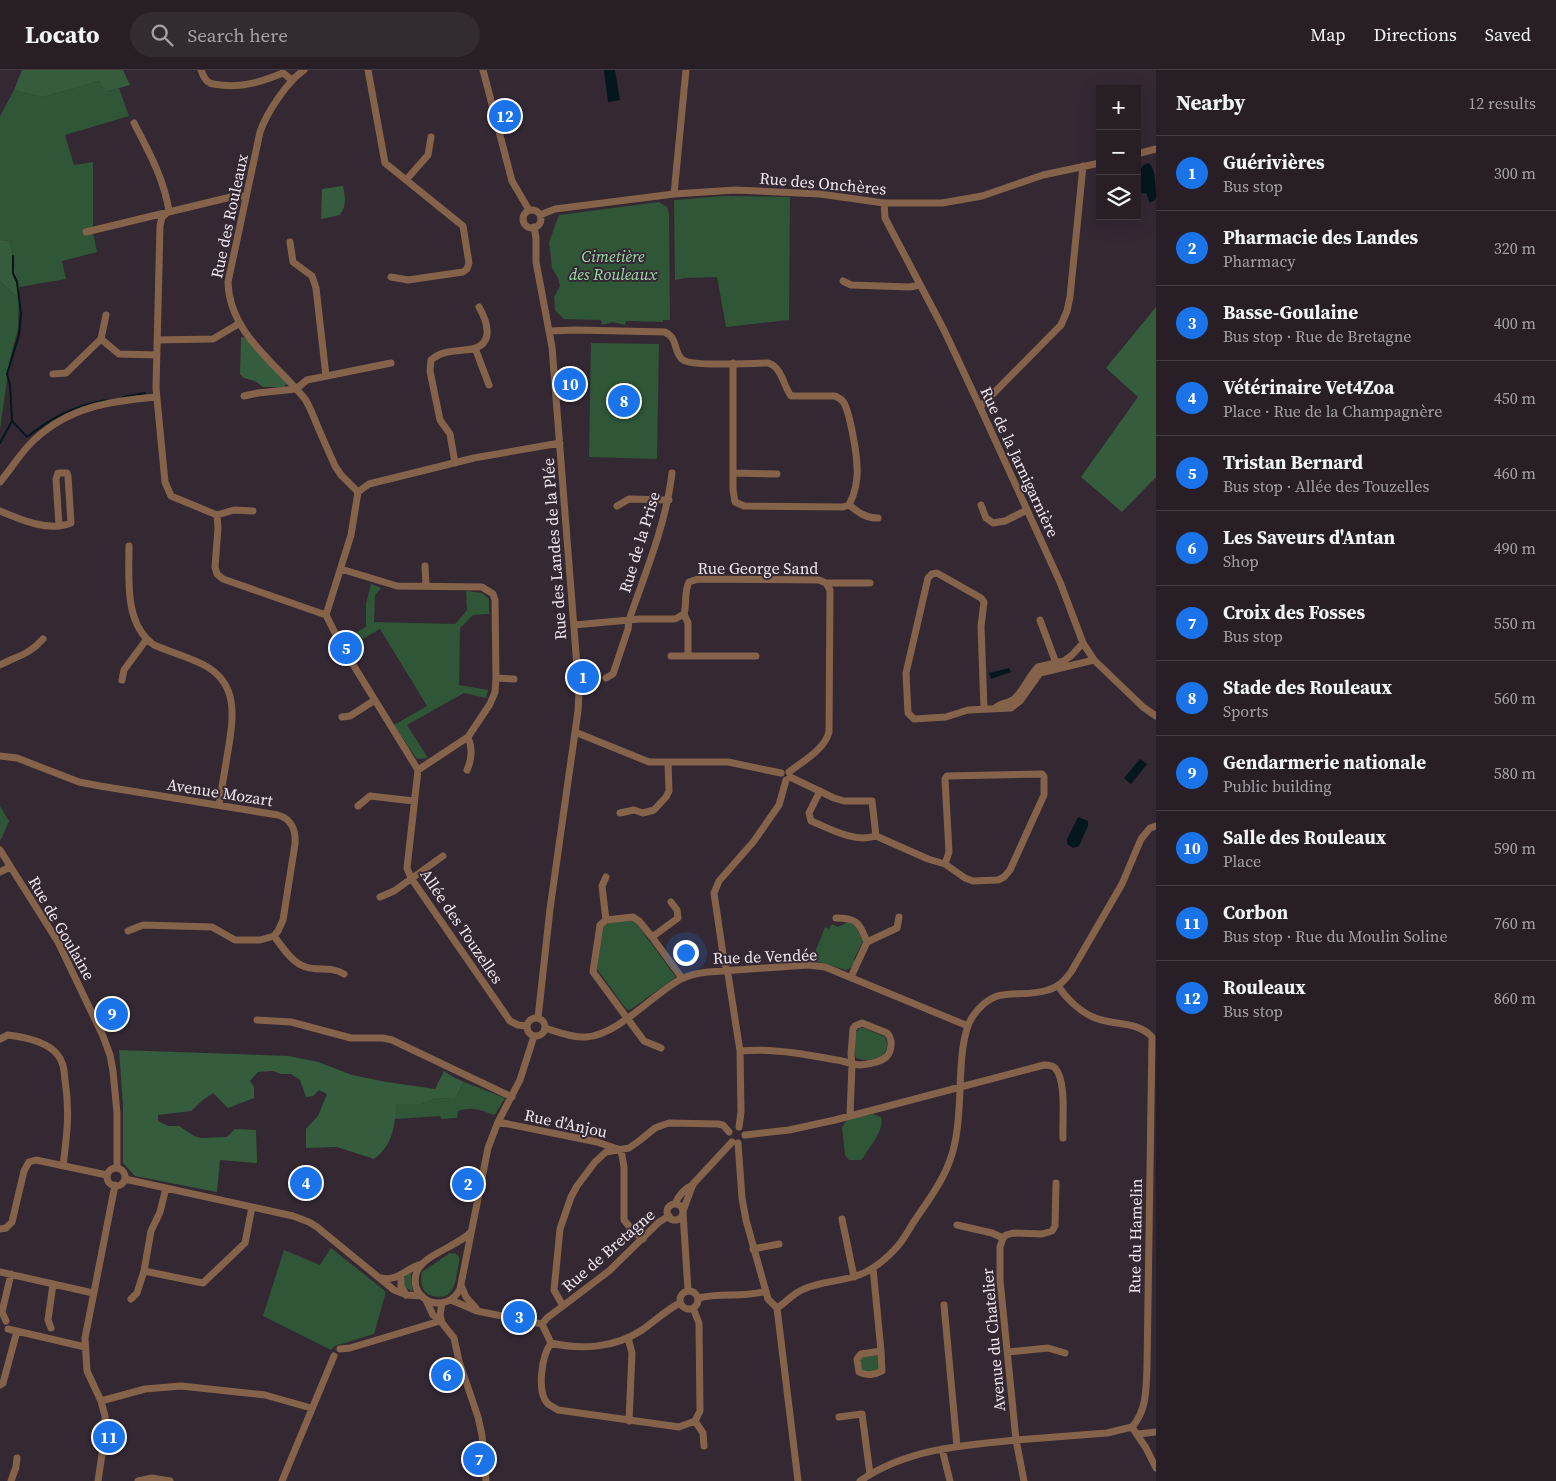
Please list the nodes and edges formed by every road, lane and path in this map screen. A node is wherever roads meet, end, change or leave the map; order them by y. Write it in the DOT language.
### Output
graph roads {
  1 [pos="201,70"];
  2 [pos="304,70"];
  3 [pos="368,70"];
  4 [pos="483,70"];
  5 [pos="686,70"];
  6 [pos="285,71"];
  7 [pos="292,80"];
  8 [pos="134,123"];
  9 [pos="431,137"];
  10 [pos="1156,149"];
  11 [pos="1141,153"];
  12 [pos="1096,164"];
  13 [pos="1083,166"];
  14 [pos="406,180"];
  15 [pos="674,194"];
  16 [pos="246,196"];
  17 [pos="884,203"];
  18 [pos="529,210"];
  19 [pos="169,211"];
  20 [pos="540,215"];
  21 [pos="534,227"];
  22 [pos="86,232"];
  23 [pos="290,242"];
  24 [pos="391,277"];
  25 [pos="843,280"];
  26 [pos="920,284"];
  27 [pos="479,307"];
  28 [pos="106,315"];
  29 [pos="240,323"];
  30 [pos="549,331"];
  31 [pos="101,339"];
  32 [pos="157,340"];
  33 [pos="475,348"];
  34 [pos="157,355"];
  35 [pos="391,363"];
  36 [pos="733,363"];
  37 [pos="53,374"];
  38 [pos="326,376"];
  39 [pos="489,385"];
  40 [pos="296,389"];
  41 [pos="244,396"];
  42 [pos="156,397"];
  43 [pos="980,407"];
  44 [pos="560,443"];
  45 [pos="455,463"];
  46 [pos="672,473"];
  47 [pos="733,473"];
  48 [pos="777,474"];
  49 [pos="0,482"];
  50 [pos="358,492"];
  51 [pos="669,500"];
  52 [pos="849,505"];
  53 [pos="981,505"];
  54 [pos="617,506"];
  55 [pos="253,510"];
  56 [pos="1027,510"];
  57 [pos="0,511"];
  58 [pos="217,515"];
  59 [pos="878,518"];
  60 [pos="59,525"];
  61 [pos="129,546"];
  62 [pos="425,566"];
  63 [pos="341,568"];
  64 [pos="826,583"];
  65 [pos="870,583"];
  66 [pos="426,586"];
  67 [pos="684,614"];
  68 [pos="326,615"];
  69 [pos="629,620"];
  70 [pos="1040,620"];
  71 [pos="574,625"];
  72 [pos="43,640"];
  73 [pos="146,640"];
  74 [pos="1083,643"];
  75 [pos="671,656"];
  76 [pos="688,656"];
  77 [pos="756,656"];
  78 [pos="1094,660"];
  79 [pos="1056,663"];
  80 [pos="0,665"];
  81 [pos="496,678"];
  82 [pos="606,678"];
  83 [pos="514,679"];
  84 [pos="122,680"];
  85 [pos="375,700"];
  86 [pos="995,708"];
  87 [pos="984,709"];
  88 [pos="1156,716"];
  89 [pos="342,717"];
  90 [pos="575,732"];
  91 [pos="468,738"];
  92 [pos="0,756"];
  93 [pos="668,763"];
  94 [pos="418,770"];
  95 [pos="467,770"];
  96 [pos="788,776"];
  97 [pos="820,791"];
  98 [pos="414,801"];
  99 [pos="219,805"];
  100 [pos="358,806"];
  101 [pos="620,813"];
  102 [pos="1156,826"];
  103 [pos="876,836"];
  104 [pos="0,850"];
  105 [pos="444,856"];
  106 [pos="945,864"];
  107 [pos="10,867"];
  108 [pos="0,872"];
  109 [pos="606,877"];
  110 [pos="411,878"];
  111 [pos="380,896"];
  112 [pos="671,902"];
  113 [pos="899,917"];
  114 [pos="836,918"];
  115 [pos="606,920"];
  116 [pos="128,930"];
  117 [pos="274,936"];
  118 [pos="652,937"];
  119 [pos="867,942"];
  120 [pos="727,970"];
  121 [pos="344,974"];
  122 [pos="851,977"];
  123 [pos="682,978"];
  124 [pos="1058,986"];
  125 [pos="538,1018"];
  126 [pos="627,1018"];
  127 [pos="257,1020"];
  128 [pos="526,1026"];
  129 [pos="968,1026"];
  130 [pos="545,1028"];
  131 [pos="534,1036"];
  132 [pos="1154,1036"];
  133 [pos="0,1039"];
  134 [pos="661,1048"];
  135 [pos="740,1051"];
  136 [pos="852,1064"];
  137 [pos="960,1087"];
  138 [pos="512,1097"];
  139 [pos="850,1116"];
  140 [pos="498,1122"];
  141 [pos="739,1127"];
  142 [pos="729,1132"];
  143 [pos="745,1135"];
  144 [pos="1063,1138"];
  145 [pos="735,1143"];
  146 [pos="621,1150"];
  147 [pos="63,1166"];
  148 [pos="117,1168"];
  149 [pos="108,1175"];
  150 [pos="125,1179"];
  151 [pos="1056,1183"];
  152 [pos="693,1184"];
  153 [pos="115,1186"];
  154 [pos="166,1188"];
  155 [pos="675,1204"];
  156 [pos="252,1207"];
  157 [pos="683,1212"];
  158 [pos="672,1218"];
  159 [pos="842,1218"];
  160 [pos="957,1225"];
  161 [pos="0,1229"];
  162 [pos="684,1229"];
  163 [pos="471,1232"];
  164 [pos="1003,1238"];
  165 [pos="642,1239"];
  166 [pos="779,1244"];
  167 [pos="450,1247"];
  168 [pos="753,1249"];
  169 [pos="466,1255"];
  170 [pos="422,1264"];
  171 [pos="873,1268"];
  172 [pos="144,1270"];
  173 [pos="0,1272"];
  174 [pos="11,1274"];
  175 [pos="402,1275"];
  176 [pos="854,1277"];
  177 [pos="381,1278"];
  178 [pos="53,1284"];
  179 [pos="461,1285"];
  180 [pos="688,1290"];
  181 [pos="766,1291"];
  182 [pos="93,1293"];
  183 [pos="407,1295"];
  184 [pos="424,1298"];
  185 [pos="698,1298"];
  186 [pos="131,1299"];
  187 [pos="451,1300"];
  188 [pos="442,1303"];
  189 [pos="680,1303"];
  190 [pos="944,1305"];
  191 [pos="563,1306"];
  192 [pos="693,1308"];
  193 [pos="777,1308"];
  194 [pos="483,1312"];
  195 [pos="6,1320"];
  196 [pos="441,1322"];
  197 [pos="542,1324"];
  198 [pos="51,1328"];
  199 [pos="8,1329"];
  200 [pos="17,1332"];
  201 [pos="628,1338"];
  202 [pos="551,1343"];
  203 [pos="85,1347"];
  204 [pos="340,1349"];
  205 [pos="881,1351"];
  206 [pos="1008,1352"];
  207 [pos="1065,1353"];
  208 [pos="334,1356"];
  209 [pos="0,1385"];
  210 [pos="101,1401"];
  211 [pos="311,1408"];
  212 [pos="839,1417"];
  213 [pos="629,1421"];
  214 [pos="695,1421"];
  215 [pos="1132,1428"];
  216 [pos="1156,1432"];
  217 [pos="1138,1434"];
  218 [pos="1016,1440"];
  219 [pos="704,1446"];
  220 [pos="957,1446"];
  221 [pos="942,1449"];
  222 [pos="16,1458"];
  223 [pos="1156,1468"];
  224 [pos="870,1474"];
  225 [pos="11,1481"];
  226 [pos="98,1481"];
  227 [pos="138,1481"];
  228 [pos="170,1481"];
  229 [pos="282,1481"];
  230 [pos="486,1481"];
  231 [pos="798,1481"];
  232 [pos="860,1481"];
  233 [pos="950,1481"];
  234 [pos="1024,1481"];
  1 -- 6 [label="street"];
  2 -- 7 [label="street, Rue des Rouleaux"];
  3 -- 14 [label="street"];
  4 -- 18 [label="street"];
  5 -- 15 [label="street"];
  6 -- 7 [label="street"];
  7 -- 16 [label="street, Rue des Rouleaux"];
  8 -- 19 [label="street"];
  9 -- 14 [label="street"];
  10 -- 11 [label="street"];
  12 -- 13 [label="street, Rue des Onchères"];
  13 -- 17 [label="street, Rue des Onchères"];
  13 -- 43 [label="street"];
  14 -- 24 [label="street"];
  15 -- 17 [label="street, Rue des Onchères"];
  15 -- 20 [label="street, Rue des Onchères"];
  16 -- 19 [label="street"];
  16 -- 29 [label="street, Rue des Rouleaux"];
  17 -- 26 [label="street, Rue de la Jarnigarnière"];
  18 -- 20 [label="street"];
  18 -- 21 [label="street"];
  19 -- 22 [label="street"];
  19 -- 32 [label="street"];
  20 -- 21 [label="street"];
  21 -- 30 [label="street, Rue des Landes de la Plée"];
  23 -- 38 [label="street"];
  25 -- 26 [label="street"];
  26 -- 43 [label="street, Rue de la Jarnigarnière"];
  27 -- 33 [label="street"];
  28 -- 31 [label="street"];
  29 -- 32 [label="street"];
  29 -- 40 [label="street, Rue des Rouleaux"];
  30 -- 36 [label="street"];
  30 -- 44 [label="street, Rue des Landes de la Plée"];
  31 -- 34 [label="street"];
  31 -- 37 [label="street"];
  32 -- 34 [label="street"];
  33 -- 39 [label="street"];
  33 -- 45 [label="street"];
  34 -- 42 [label="street"];
  35 -- 38 [label="street"];
  36 -- 47 [label="street"];
  36 -- 52 [label="street"];
  38 -- 40 [label="street"];
  40 -- 41 [label="street"];
  40 -- 50 [label="street, Rue des Rouleaux"];
  42 -- 49 [label="street"];
  42 -- 58 [label="street"];
  43 -- 56 [label="street, Rue de la Jarnigarnière"];
  44 -- 45 [label="street"];
  44 -- 71 [label="street, Rue des Landes de la Plée"];
  45 -- 50 [label="street"];
  46 -- 51 [label="street, Rue de la Prise"];
  47 -- 48 [label="street"];
  47 -- 52 [label="street"];
  50 -- 63 [label="street"];
  51 -- 54 [label="street"];
  51 -- 69 [label="street, Rue de la Prise"];
  52 -- 59 [label="street"];
  53 -- 56 [label="street"];
  55 -- 58 [label="street"];
  56 -- 74 [label="street, Rue de la Jarnigarnière"];
  57 -- 60 [label="street"];
  58 -- 68 [label="street"];
  60 -- 60 [label="street"];
  61 -- 73 [label="street"];
  62 -- 66 [label="street"];
  63 -- 66 [label="street"];
  63 -- 68 [label="street"];
  64 -- 65 [label="street, Rue George Sand"];
  64 -- 67 [label="street, Rue George Sand"];
  64 -- 96 [label="street, Rue George Sand"];
  66 -- 81 [label="street"];
  67 -- 69 [label="street"];
  67 -- 76 [label="street, Rue George Sand"];
  68 -- 85 [label="street"];
  69 -- 71 [label="street"];
  69 -- 82 [label="street, Rue de la Prise"];
  70 -- 79 [label="street"];
  71 -- 90 [label="street, Rue des Landes de la Plée"];
  72 -- 80 [label="street"];
  73 -- 84 [label="street"];
  73 -- 99 [label="street"];
  74 -- 78 [label="street, Rue de la Jarnigarnière"];
  74 -- 79 [label="street"];
  75 -- 76 [label="street"];
  76 -- 77 [label="street"];
  78 -- 86 [label="street"];
  78 -- 88 [label="street, Rue de la Jarnigarnière"];
  79 -- 86 [label="street"];
  81 -- 83 [label="street"];
  81 -- 91 [label="street"];
  85 -- 89 [label="street"];
  85 -- 94 [label="street"];
  86 -- 87 [label="street"];
  87 -- 87 [label="street"];
  90 -- 93 [label="street"];
  90 -- 125 [label="street, Rue des Landes de la Plée"];
  91 -- 94 [label="street"];
  91 -- 95 [label="street"];
  92 -- 99 [label="street, Avenue Mozart"];
  93 -- 96 [label="street"];
  93 -- 101 [label="street"];
  94 -- 98 [label="street, Allée des Touzelles"];
  96 -- 97 [label="street"];
  96 -- 120 [label="street"];
  97 -- 103 [label="street"];
  97 -- 103 [label="street"];
  98 -- 100 [label="street"];
  98 -- 110 [label="street, Allée des Touzelles"];
  99 -- 117 [label="street, Avenue Mozart"];
  102 -- 124 [label="street"];
  103 -- 106 [label="street"];
  104 -- 107 [label="street, Rue de Goulaine"];
  105 -- 110 [label="street"];
  106 -- 106 [label="street"];
  107 -- 108 [label="street"];
  107 -- 148 [label="street, Rue de Goulaine"];
  109 -- 115 [label="street"];
  110 -- 111 [label="street"];
  110 -- 128 [label="street, Allée des Touzelles"];
  112 -- 118 [label="street"];
  113 -- 119 [label="street"];
  114 -- 119 [label="street"];
  115 -- 118 [label="street"];
  115 -- 126 [label="street"];
  116 -- 117 [label="street"];
  117 -- 121 [label="street"];
  118 -- 123 [label="street"];
  119 -- 122 [label="street"];
  120 -- 122 [label="street, Rue de Vendée"];
  120 -- 123 [label="street, Rue de Vendée"];
  120 -- 135 [label="street"];
  122 -- 129 [label="street, Rue de Vendée"];
  123 -- 126 [label="street, Rue de Vendée"];
  124 -- 129 [label="street"];
  124 -- 132 [label="street, Rue du Hamelin"];
  125 -- 128 [label="street"];
  125 -- 130 [label="street"];
  126 -- 130 [label="street, Rue de Vendée"];
  126 -- 134 [label="street"];
  127 -- 138 [label="street"];
  128 -- 131 [label="street"];
  129 -- 137 [label="street"];
  130 -- 131 [label="street"];
  131 -- 138 [label="street"];
  132 -- 215 [label="street, Rue du Hamelin"];
  133 -- 147 [label="street"];
  135 -- 136 [label="street"];
  135 -- 141 [label="street"];
  136 -- 136 [label="street"];
  136 -- 139 [label="street"];
  137 -- 139 [label="street"];
  137 -- 144 [label="street"];
  137 -- 171 [label="street"];
  138 -- 140 [label="street"];
  139 -- 143 [label="street"];
  140 -- 146 [label="street, Rue d'Anjou"];
  140 -- 163 [label="street"];
  141 -- 142 [label="street"];
  141 -- 143 [label="street"];
  142 -- 145 [label="street"];
  142 -- 146 [label="street"];
  143 -- 145 [label="street"];
  145 -- 152 [label="street, Rue de Bretagne"];
  145 -- 168 [label="street"];
  146 -- 165 [label="street, Rue d'Anjou"];
  146 -- 191 [label="street"];
  147 -- 149 [label="street"];
  147 -- 161 [label="street"];
  148 -- 149 [label="street"];
  148 -- 150 [label="street"];
  149 -- 153 [label="street"];
  150 -- 153 [label="street"];
  150 -- 154 [label="street"];
  151 -- 164 [label="street"];
  152 -- 155 [label="street, Rue de Bretagne"];
  152 -- 157 [label="street, Rue de Bretagne"];
  153 -- 182 [label="street"];
  154 -- 156 [label="street"];
  154 -- 172 [label="street"];
  155 -- 157 [label="street"];
  155 -- 158 [label="street"];
  156 -- 172 [label="street"];
  156 -- 177 [label="street"];
  157 -- 158 [label="street"];
  157 -- 162 [label="street"];
  158 -- 162 [label="street"];
  158 -- 165 [label="street, Rue de Bretagne"];
  159 -- 176 [label="street"];
  160 -- 164 [label="street"];
  162 -- 180 [label="street"];
  163 -- 167 [label="street"];
  163 -- 169 [label="street"];
  164 -- 206 [label="street, Avenue du Chatelier"];
  165 -- 191 [label="street, Rue de Bretagne"];
  166 -- 168 [label="street"];
  167 -- 169 [label="street"];
  167 -- 170 [label="street"];
  168 -- 181 [label="street"];
  169 -- 179 [label="street"];
  170 -- 175 [label="street"];
  170 -- 184 [label="street"];
  171 -- 176 [label="street"];
  171 -- 205 [label="street"];
  172 -- 186 [label="street"];
  173 -- 174 [label="street"];
  174 -- 178 [label="street"];
  174 -- 195 [label="street"];
  175 -- 177 [label="street"];
  175 -- 183 [label="street"];
  176 -- 193 [label="street"];
  177 -- 183 [label="street"];
  178 -- 182 [label="street"];
  178 -- 198 [label="street"];
  179 -- 187 [label="street"];
  179 -- 194 [label="street"];
  180 -- 185 [label="street"];
  180 -- 189 [label="street"];
  181 -- 185 [label="street"];
  181 -- 193 [label="street"];
  182 -- 203 [label="street"];
  183 -- 184 [label="street"];
  184 -- 188 [label="street"];
  184 -- 196 [label="street"];
  185 -- 192 [label="street"];
  187 -- 188 [label="street"];
  187 -- 194 [label="street"];
  188 -- 196 [label="street"];
  189 -- 192 [label="street"];
  189 -- 201 [label="street"];
  190 -- 220 [label="street"];
  191 -- 197 [label="street, Rue de Bretagne"];
  192 -- 214 [label="street"];
  193 -- 231 [label="street"];
  194 -- 197 [label="street"];
  196 -- 204 [label="street"];
  196 -- 230 [label="street"];
  197 -- 202 [label="street"];
  199 -- 200 [label="street"];
  200 -- 203 [label="street"];
  200 -- 209 [label="street"];
  201 -- 202 [label="street"];
  201 -- 213 [label="street"];
  202 -- 213 [label="street"];
  203 -- 210 [label="street"];
  206 -- 207 [label="street"];
  206 -- 218 [label="street, Avenue du Chatelier"];
  208 -- 211 [label="street"];
  210 -- 211 [label="street"];
  210 -- 226 [label="street"];
  211 -- 229 [label="street"];
  212 -- 224 [label="street"];
  213 -- 214 [label="street"];
  214 -- 219 [label="street"];
  215 -- 217 [label="street"];
  215 -- 218 [label="street"];
  216 -- 217 [label="street"];
  217 -- 223 [label="street"];
  218 -- 220 [label="street"];
  218 -- 234 [label="street, Avenue du Chatelier"];
  220 -- 221 [label="street"];
  221 -- 224 [label="street"];
  221 -- 233 [label="street"];
  222 -- 225 [label="street"];
  224 -- 232 [label="street"];
  227 -- 228 [label="street"];
}
